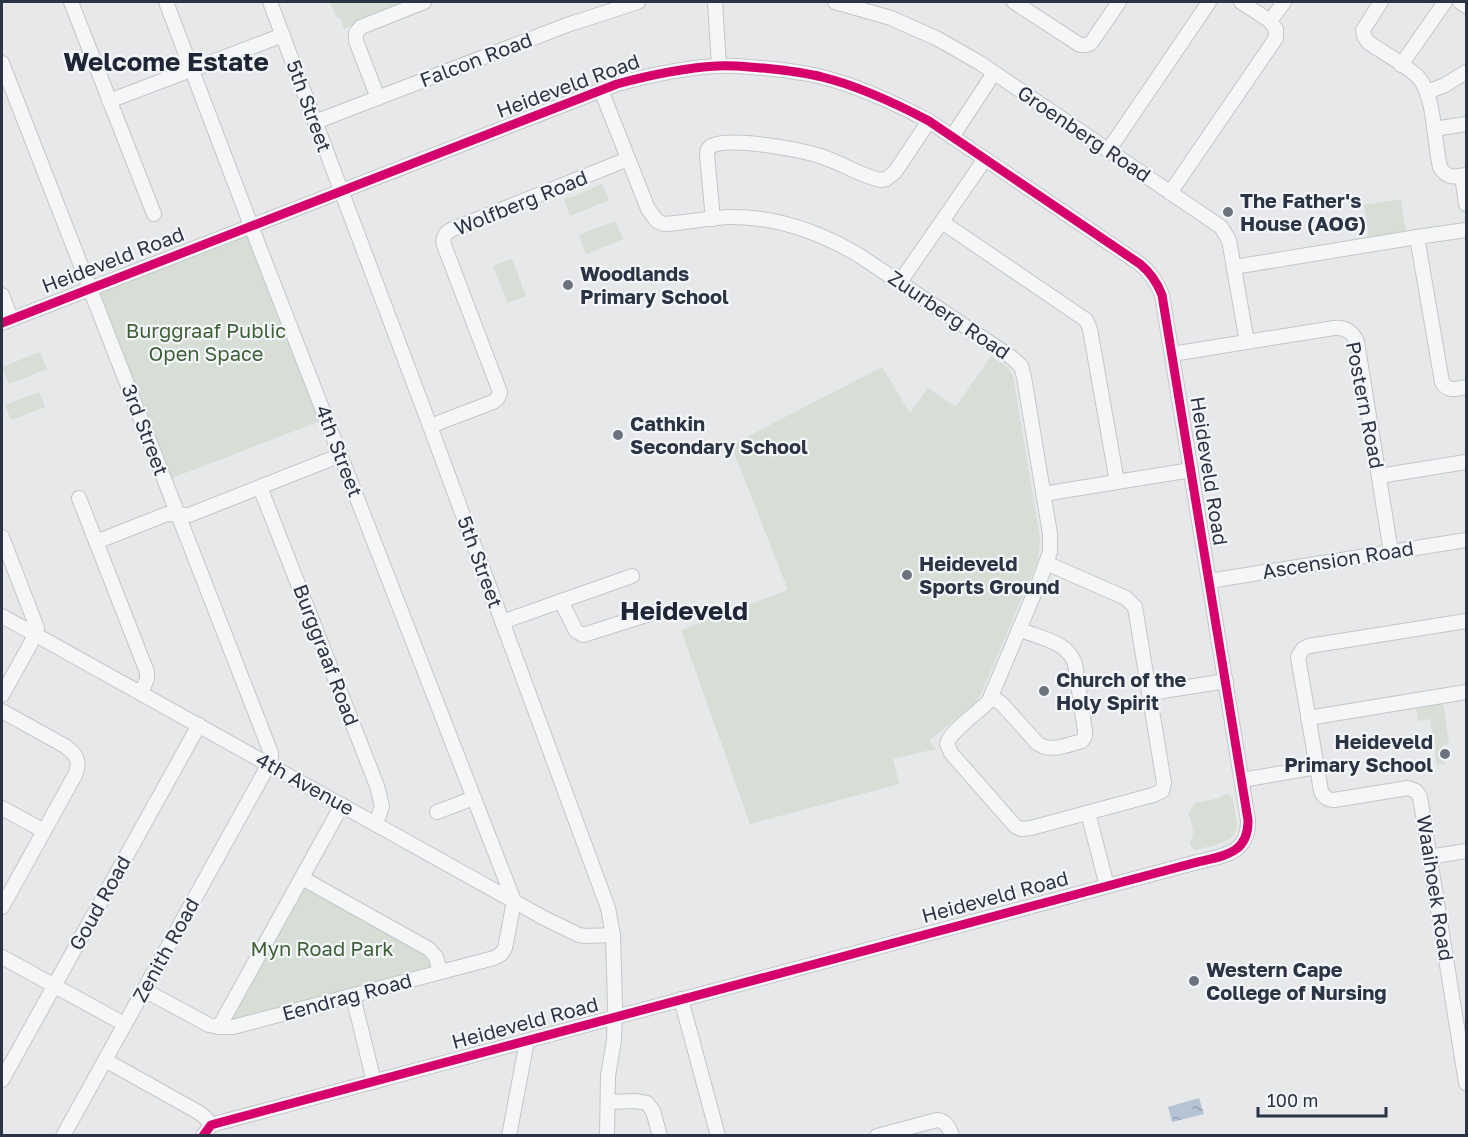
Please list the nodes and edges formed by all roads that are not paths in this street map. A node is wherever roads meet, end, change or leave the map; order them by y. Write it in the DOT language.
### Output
graph roads {
  1 [pos="70,2"];
  2 [pos="166,2"];
  3 [pos="270,2"];
  4 [pos="424,2"];
  5 [pos="638,2"];
  6 [pos="715,2"];
  7 [pos="835,2"];
  8 [pos="1014,2"];
  9 [pos="1119,2"];
  10 [pos="1209,2"];
  11 [pos="1241,2"];
  12 [pos="1284,2"];
  13 [pos="1445,2"];
  14 [pos="1460,2"];
  15 [pos="1375,3"];
  16 [pos="1467,6"];
  17 [pos="1270,21"];
  18 [pos="283,35"];
  19 [pos="2,63"];
  20 [pos="1401,65"];
  21 [pos="719,66"];
  22 [pos="192,69"];
  23 [pos="1467,72"];
  24 [pos="994,73"];
  25 [pos="601,90"];
  26 [pos="1427,92"];
  27 [pos="378,98"];
  28 [pos="110,101"];
  29 [pos="928,121"];
  30 [pos="315,122"];
  31 [pos="1467,124"];
  32 [pos="1434,129"];
  33 [pos="952,137"];
  34 [pos="1108,151"];
  35 [pos="628,159"];
  36 [pos="985,159"];
  37 [pos="1464,176"];
  38 [pos="341,191"];
  39 [pos="1170,193"];
  40 [pos="1467,204"];
  41 [pos="154,214"];
  42 [pos="713,219"];
  43 [pos="942,222"];
  44 [pos="252,225"];
  45 [pos="1467,230"];
  46 [pos="1417,237"];
  47 [pos="1234,267"];
  48 [pos="900,282"];
  49 [pos="90,289"];
  50 [pos="2,295"];
  51 [pos="6,321"];
  52 [pos="1247,342"];
  53 [pos="1172,354"];
  54 [pos="1467,387"];
  55 [pos="430,426"];
  56 [pos="341,455"];
  57 [pos="1467,462"];
  58 [pos="1191,470"];
  59 [pos="1379,476"];
  60 [pos="1117,482"];
  61 [pos="260,487"];
  62 [pos="1043,494"];
  63 [pos="79,498"];
  64 [pos="178,514"];
  65 [pos="2,537"];
  66 [pos="1467,540"];
  67 [pos="96,543"];
  68 [pos="1391,552"];
  69 [pos="1046,563"];
  70 [pos="632,576"];
  71 [pos="1209,581"];
  72 [pos="561,601"];
  73 [pos="659,611"];
  74 [pos="2,616"];
  75 [pos="1467,621"];
  76 [pos="502,622"];
  77 [pos="1019,628"];
  78 [pos="34,634"];
  79 [pos="1226,681"];
  80 [pos="1467,692"];
  81 [pos="141,693"];
  82 [pos="1150,693"];
  83 [pos="2,695"];
  84 [pos="991,696"];
  85 [pos="2,711"];
  86 [pos="1308,718"];
  87 [pos="199,725"];
  88 [pos="269,764"];
  89 [pos="1317,767"];
  90 [pos="1242,780"];
  91 [pos="474,798"];
  92 [pos="342,805"];
  93 [pos="2,808"];
  94 [pos="437,812"];
  95 [pos="1088,813"];
  96 [pos="376,824"];
  97 [pos="44,831"];
  98 [pos="1467,851"];
  99 [pos="1429,857"];
  100 [pos="302,878"];
  101 [pos="1107,886"];
  102 [pos="514,901"];
  103 [pos="2,907"];
  104 [pos="613,935"];
  105 [pos="2,957"];
  106 [pos="440,972"];
  107 [pos="54,986"];
  108 [pos="144,990"];
  109 [pos="353,996"];
  110 [pos="681,999"];
  111 [pos="614,1017"];
  112 [pos="124,1024"];
  113 [pos="219,1027"];
  114 [pos="527,1041"];
  115 [pos="105,1060"];
  116 [pos="2,1080"];
  117 [pos="374,1082"];
  118 [pos="1467,1083"];
  119 [pos="608,1102"];
  120 [pos="207,1130"];
  121 [pos="63,1136"];
  122 [pos="509,1136"];
  123 [pos="607,1136"];
  124 [pos="660,1136"];
  125 [pos="718,1136"];
  126 [pos="877,1136"];
  127 [pos="952,1136"];
  1 -- 28 [label="street"];
  2 -- 22 [label="street, 4th Street"];
  3 -- 18 [label="street, 5th Street"];
  4 -- 27 [label="street"];
  5 -- 27 [label="street, Falcon Road"];
  6 -- 21 [label="street"];
  7 -- 24 [label="street, Groenberg Road"];
  8 -- 9 [label="street"];
  10 -- 34 [label="street"];
  11 -- 17 [label="street"];
  12 -- 17 [label="street"];
  13 -- 20 [label="street"];
  14 -- 16 [label="street"];
  15 -- 20 [label="street"];
  17 -- 39 [label="street"];
  18 -- 22 [label="street"];
  18 -- 30 [label="street, 5th Street"];
  19 -- 49 [label="street, 3rd Street"];
  20 -- 26 [label="street"];
  21 -- 25 [label="street, Heideveld Road"];
  21 -- 29 [label="street, Heideveld Road"];
  22 -- 28 [label="street"];
  22 -- 44 [label="street, 4th Street"];
  23 -- 26 [label="street"];
  24 -- 33 [label="street"];
  24 -- 34 [label="street, Groenberg Road"];
  25 -- 35 [label="street, Zuurberg Road"];
  25 -- 38 [label="street, Heideveld Road"];
  26 -- 32 [label="street"];
  27 -- 30 [label="street, Falcon Road"];
  28 -- 41 [label="street"];
  29 -- 33 [label="street, Heideveld Road"];
  29 -- 42 [label="street"];
  30 -- 38 [label="street, 5th Street"];
  31 -- 32 [label="street"];
  32 -- 37 [label="street"];
  33 -- 36 [label="street, Heideveld Road"];
  34 -- 39 [label="street, Groenberg Road"];
  35 -- 42 [label="street, Zuurberg Road"];
  35 -- 55 [label="street, Wolfberg Road"];
  36 -- 43 [label="street"];
  36 -- 53 [label="street, Heideveld Road"];
  37 -- 40 [label="street"];
  38 -- 44 [label="street, Heideveld Road"];
  38 -- 55 [label="street, 5th Street"];
  39 -- 47 [label="street, Groenberg Road"];
  42 -- 48 [label="street, Zuurberg Road"];
  43 -- 48 [label="street"];
  43 -- 60 [label="street"];
  44 -- 49 [label="street, Heideveld Road"];
  44 -- 56 [label="street, 4th Street"];
  45 -- 46 [label="street"];
  46 -- 47 [label="street"];
  46 -- 54 [label="street"];
  47 -- 52 [label="street, Groenberg Road"];
  48 -- 62 [label="street, Zuurberg Road"];
  49 -- 51 [label="street, Heideveld Road"];
  49 -- 64 [label="street, 3rd Street"];
  50 -- 51 [label="street"];
  52 -- 53 [label="street, Postern Road"];
  52 -- 59 [label="street, Postern Road"];
  53 -- 58 [label="street, Heideveld Road"];
  55 -- 76 [label="street, 5th Street"];
  56 -- 61 [label="street"];
  56 -- 91 [label="street, 4th Street"];
  57 -- 59 [label="street"];
  58 -- 60 [label="street"];
  58 -- 71 [label="street, Heideveld Road"];
  59 -- 68 [label="street, Postern Road"];
  60 -- 62 [label="street"];
  61 -- 64 [label="street"];
  61 -- 96 [label="street, Burggraaf Road"];
  62 -- 69 [label="street, Zuurberg Road"];
  63 -- 67 [label="street"];
  64 -- 67 [label="street"];
  64 -- 88 [label="street, 3rd Street"];
  65 -- 78 [label="street"];
  66 -- 68 [label="street, Ascension Road"];
  67 -- 81 [label="street"];
  68 -- 71 [label="street, Ascension Road"];
  69 -- 77 [label="street, Zuurberg Road"];
  69 -- 82 [label="street"];
  70 -- 72 [label="street"];
  71 -- 79 [label="street, Heideveld Road"];
  72 -- 73 [label="street"];
  72 -- 76 [label="street"];
  74 -- 78 [label="street, 4th Avenue"];
  75 -- 86 [label="street, Waaihoek Road"];
  76 -- 104 [label="street, 5th Street"];
  77 -- 84 [label="street, Zuurberg Road"];
  77 -- 84 [label="street"];
  78 -- 81 [label="street, 4th Avenue"];
  78 -- 83 [label="street"];
  79 -- 82 [label="street"];
  79 -- 90 [label="street, Heideveld Road"];
  80 -- 86 [label="street"];
  81 -- 87 [label="street, 4th Avenue"];
  82 -- 95 [label="street"];
  84 -- 95 [label="street, Zuurberg Road"];
  85 -- 97 [label="street"];
  86 -- 89 [label="street, Waaihoek Road"];
  87 -- 88 [label="street, 4th Avenue"];
  87 -- 107 [label="street, Goud Road"];
  88 -- 92 [label="street, 4th Avenue"];
  88 -- 108 [label="street, Zenith Road"];
  89 -- 90 [label="street"];
  89 -- 99 [label="street, Waaihoek Road"];
  90 -- 101 [label="street, Heideveld Road"];
  91 -- 94 [label="street"];
  91 -- 102 [label="street, 4th Street"];
  92 -- 96 [label="street, 4th Avenue"];
  92 -- 100 [label="street"];
  93 -- 97 [label="street"];
  95 -- 101 [label="street"];
  96 -- 102 [label="street, 4th Avenue"];
  97 -- 103 [label="street"];
  98 -- 99 [label="street"];
  99 -- 118 [label="street, Waaihoek Road"];
  100 -- 106 [label="street"];
  100 -- 113 [label="street"];
  101 -- 110 [label="street, Heideveld Road"];
  102 -- 104 [label="street, 4th Avenue"];
  102 -- 106 [label="street, Eendrag Road"];
  104 -- 111 [label="street, 5th Street"];
  105 -- 107 [label="street"];
  106 -- 109 [label="street, Eendrag Road"];
  107 -- 112 [label="street"];
  107 -- 116 [label="street, Goud Road"];
  108 -- 112 [label="street, Zenith Road"];
  108 -- 113 [label="street, Eendrag Road"];
  109 -- 113 [label="street, Eendrag Road"];
  109 -- 117 [label="street"];
  110 -- 111 [label="street, Heideveld Road"];
  110 -- 125 [label="street"];
  111 -- 114 [label="street, Heideveld Road"];
  111 -- 119 [label="street, 5th Street"];
  112 -- 115 [label="street, Zenith Road"];
  114 -- 117 [label="street, Heideveld Road"];
  114 -- 122 [label="street"];
  115 -- 120 [label="street"];
  115 -- 121 [label="street, Zenith Road"];
  117 -- 120 [label="street, Heideveld Road"];
  119 -- 123 [label="street, 5th Street"];
  119 -- 124 [label="street"];
  126 -- 127 [label="street"];
}
